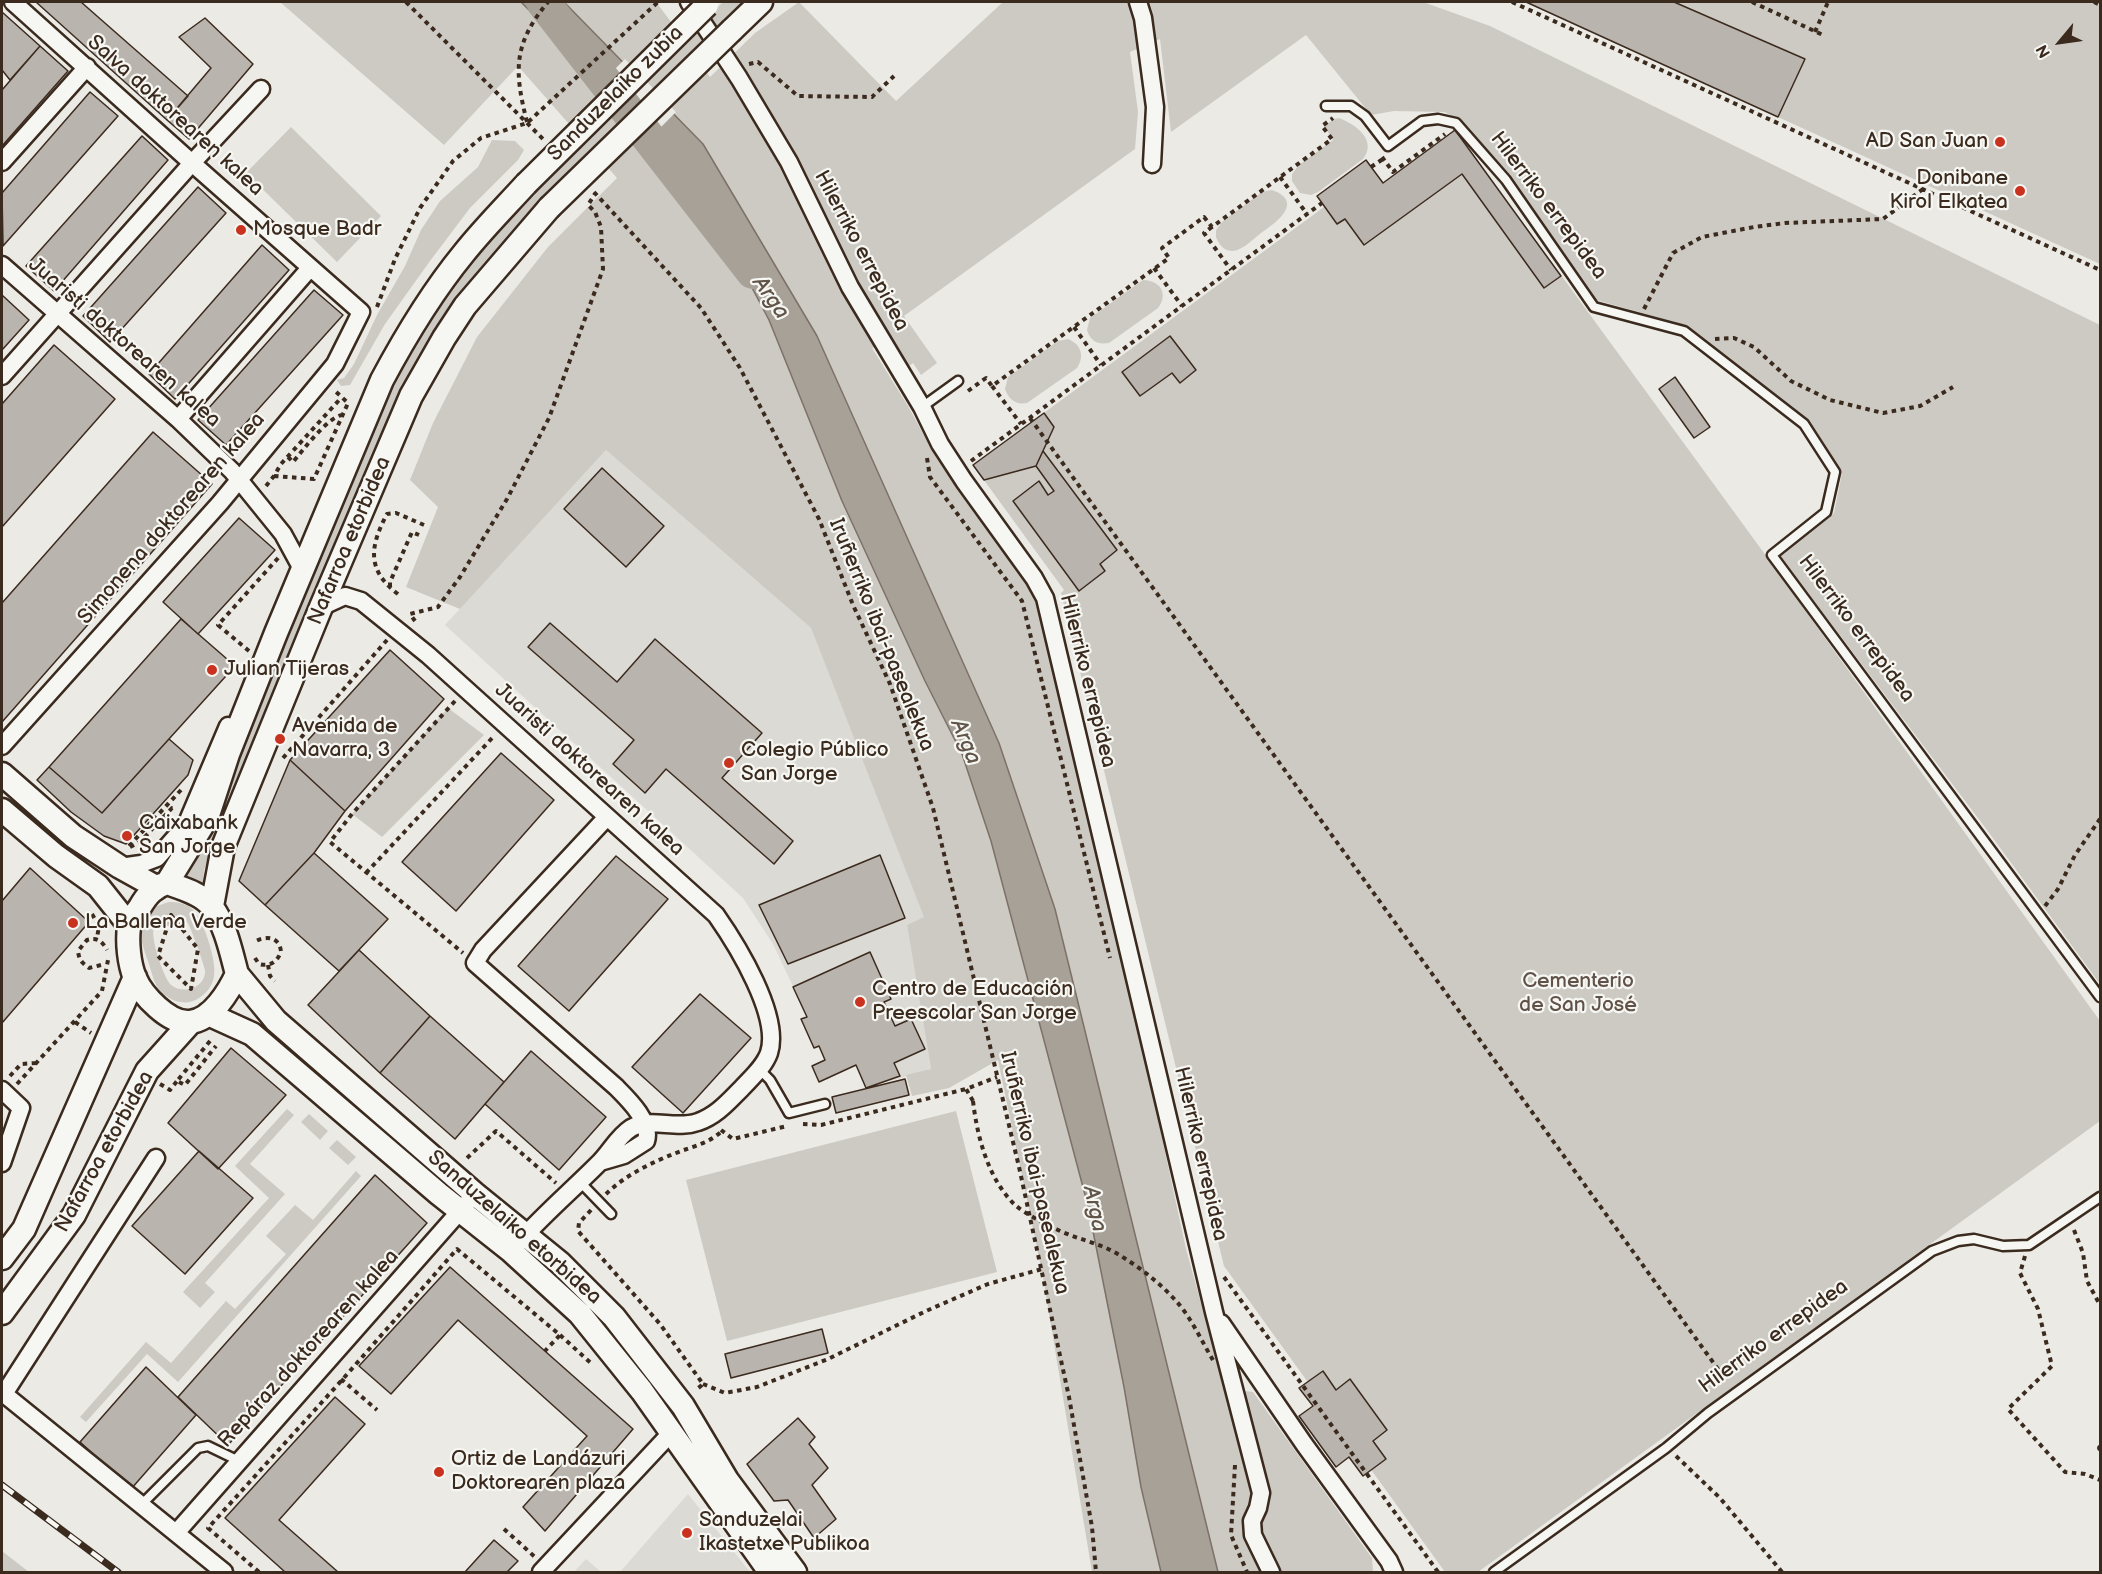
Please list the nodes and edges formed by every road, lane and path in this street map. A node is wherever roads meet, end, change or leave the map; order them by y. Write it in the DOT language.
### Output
graph roads {
  1 [pos="14,2"];
  2 [pos="406,2"];
  3 [pos="548,2"];
  4 [pos="658,2"];
  5 [pos="761,2"];
  6 [pos="1138,2"];
  7 [pos="1512,2"];
  8 [pos="1752,2"];
  9 [pos="1828,2"];
  10 [pos="2094,2"];
  11 [pos="702,3"];
  12 [pos="2100,4"];
  13 [pos="1815,32"];
  14 [pos="1823,35"];
  15 [pos="87,67"];
  16 [pos="732,68"];
  17 [pos="894,76"];
  18 [pos="261,89"];
  19 [pos="1326,106"];
  20 [pos="1339,116"];
  21 [pos="527,123"];
  22 [pos="1383,159"];
  23 [pos="2,162"];
  24 [pos="192,163"];
  25 [pos="1152,164"];
  26 [pos="1371,167"];
  27 [pos="1280,177"];
  28 [pos="526,184"];
  29 [pos="1923,189"];
  30 [pos="1322,203"];
  31 [pos="549,208"];
  32 [pos="1307,214"];
  33 [pos="1212,227"];
  34 [pos="2,265"];
  35 [pos="310,268"];
  36 [pos="1154,268"];
  37 [pos="1231,270"];
  38 [pos="2100,270"];
  39 [pos="1182,306"];
  40 [pos="368,310"];
  41 [pos="58,313"];
  42 [pos="1640,318"];
  43 [pos="1074,327"];
  44 [pos="1696,340"];
  45 [pos="1101,365"];
  46 [pos="2,376"];
  47 [pos="337,380"];
  48 [pos="958,381"];
  49 [pos="992,386"];
  50 [pos="1953,387"];
  51 [pos="962,396"];
  52 [pos="341,398"];
  53 [pos="348,403"];
  54 [pos="922,407"];
  55 [pos="1030,418"];
  56 [pos="178,419"];
  57 [pos="1021,424"];
  58 [pos="927,451"];
  59 [pos="964,456"];
  60 [pos="288,457"];
  61 [pos="239,479"];
  62 [pos="424,525"];
  63 [pos="419,535"];
  64 [pos="279,557"];
  65 [pos="302,569"];
  66 [pos="390,588"];
  67 [pos="398,594"];
  68 [pos="321,607"];
  69 [pos="410,614"];
  70 [pos="388,639"];
  71 [pos="251,653"];
  72 [pos="465,689"];
  73 [pos="250,700"];
  74 [pos="497,733"];
  75 [pos="2,746"];
  76 [pos="282,759"];
  77 [pos="2,774"];
  78 [pos="183,787"];
  79 [pos="2,810"];
  80 [pos="607,817"];
  81 [pos="2100,819"];
  82 [pos="123,858"];
  83 [pos="366,873"];
  84 [pos="161,885"];
  85 [pos="212,906"];
  86 [pos="2039,914"];
  87 [pos="129,925"];
  88 [pos="99,926"];
  89 [pos="97,938"];
  90 [pos="256,941"];
  91 [pos="250,949"];
  92 [pos="1111,959"];
  93 [pos="475,963"];
  94 [pos="101,965"];
  95 [pos="268,965"];
  96 [pos="237,974"];
  97 [pos="135,977"];
  98 [pos="275,981"];
  99 [pos="191,988"];
  100 [pos="2100,997"];
  101 [pos="199,1018"];
  102 [pos="210,1041"];
  103 [pos="216,1046"];
  104 [pos="759,1069"];
  105 [pos="997,1077"];
  106 [pos="177,1081"];
  107 [pos="5,1084"];
  108 [pos="966,1089"];
  109 [pos="170,1090"];
  110 [pos="825,1104"];
  111 [pos="713,1115"];
  112 [pos="644,1123"];
  113 [pos="156,1158"];
  114 [pos="467,1158"];
  115 [pos="2,1163"];
  116 [pos="580,1182"];
  117 [pos="556,1183"];
  118 [pos="2100,1197"];
  119 [pos="468,1203"];
  120 [pos="588,1213"];
  121 [pos="611,1214"];
  122 [pos="2070,1219"];
  123 [pos="526,1234"];
  124 [pos="2029,1245"];
  125 [pos="511,1251"];
  126 [pos="2,1258"];
  127 [pos="1042,1269"];
  128 [pos="1219,1270"];
  129 [pos="2100,1305"];
  130 [pos="1214,1312"];
  131 [pos="2,1313"];
  132 [pos="560,1335"];
  133 [pos="1208,1338"];
  134 [pos="545,1351"];
  135 [pos="324,1364"];
  136 [pos="593,1366"];
  137 [pos="1723,1376"];
  138 [pos="342,1380"];
  139 [pos="703,1384"];
  140 [pos="688,1396"];
  141 [pos="377,1410"];
  142 [pos="671,1433"];
  143 [pos="1666,1448"];
  144 [pos="239,1461"];
  145 [pos="1235,1465"];
  146 [pos="2100,1480"];
  147 [pos="141,1505"];
  148 [pos="504,1529"];
  149 [pos="176,1533"];
  150 [pos="561,1551"];
  151 [pos="224,1572"];
  152 [pos="259,1572"];
  153 [pos="541,1572"];
  154 [pos="770,1572"];
  155 [pos="795,1572"];
  156 [pos="1096,1572"];
  157 [pos="1247,1572"];
  158 [pos="1271,1572"];
  159 [pos="1394,1572"];
  160 [pos="1438,1572"];
  161 [pos="1494,1572"];
  162 [pos="1782,1572"];
  1 -- 15 [label="street, Salva doktorearen kalea"];
  2 -- 21 [label="path"];
  3 -- 21 [label="path"];
  4 -- 21 [label="path"];
  5 -- 31 [label="main road, Sanduzelaiko zubia, bridge"];
  6 -- 25 [label="street"];
  7 -- 29 [label="path"];
  8 -- 13 [label="path"];
  9 -- 13 [label="path"];
  10 -- 12 [label="path"];
  11 -- 16 [label="street, Hilerriko errepidea"];
  11 -- 28 [label="main road, Sanduzelaiko zubia, bridge"];
  13 -- 14 [label="path"];
  15 -- 23 [label="street"];
  15 -- 24 [label="street, Salva doktorearen kalea"];
  16 -- 17 [label="path"];
  16 -- 54 [label="street, Hilerriko errepidea"];
  18 -- 24 [label="street"];
  19 -- 42 [label="lane, Hilerriko errepidea"];
  20 -- 27 [label="path"];
  21 -- 40 [label="path"];
  22 -- 26 [label="path"];
  24 -- 35 [label="street, Salva doktorearen kalea"];
  24 -- 41 [label="street"];
  27 -- 32 [label="path"];
  27 -- 33 [label="path"];
  28 -- 65 [label="main road, Nafarroa etorbidea"];
  29 -- 38 [label="path"];
  29 -- 42 [label="path"];
  30 -- 32 [label="path"];
  31 -- 68 [label="main road, Nafarroa etorbidea"];
  32 -- 37 [label="path"];
  33 -- 36 [label="path"];
  33 -- 37 [label="path"];
  34 -- 41 [label="street, Juaristi doktorearen kalea"];
  35 -- 40 [label="street, Salva doktorearen kalea"];
  35 -- 56 [label="street"];
  36 -- 39 [label="path"];
  36 -- 43 [label="path"];
  37 -- 39 [label="path"];
  39 -- 45 [label="path"];
  40 -- 61 [label="street, Simonena doktorearen kalea"];
  41 -- 46 [label="street"];
  41 -- 56 [label="street, Juaristi doktorearen kalea"];
  42 -- 44 [label="lane, Hilerriko errepidea"];
  43 -- 45 [label="path"];
  43 -- 49 [label="path"];
  44 -- 50 [label="path"];
  44 -- 86 [label="lane, Hilerriko errepidea"];
  45 -- 55 [label="path"];
  47 -- 52 [label="path"];
  48 -- 54 [label="lane"];
  49 -- 51 [label="path"];
  49 -- 57 [label="path"];
  52 -- 53 [label="path"];
  52 -- 60 [label="path"];
  54 -- 130 [label="street, Hilerriko errepidea"];
  55 -- 57 [label="path"];
  55 -- 137 [label="path"];
  56 -- 61 [label="street, Juaristi doktorearen kalea"];
  57 -- 59 [label="path"];
  58 -- 92 [label="path"];
  60 -- 60 [label="path"];
  61 -- 65 [label="street, Juaristi doktorearen kalea"];
  61 -- 75 [label="street, Simonena doktorearen kalea"];
  62 -- 66 [label="path"];
  63 -- 66 [label="path"];
  64 -- 71 [label="path"];
  65 -- 73 [label="main road, Nafarroa etorbidea"];
  66 -- 67 [label="path"];
  68 -- 72 [label="street, Juaristi doktorearen kalea"];
  68 -- 85 [label="main road, Nafarroa etorbidea"];
  69 -- 105 [label="path, Iruñerriko ibai-pasealekua"];
  70 -- 76 [label="path"];
  72 -- 80 [label="street, Juaristi doktorearen kalea"];
  72 -- 83 [label="path"];
  73 -- 82 [label="street, Nafarroa etorbidea"];
  73 -- 84 [label="main road, Nafarroa etorbidea"];
  74 -- 83 [label="path"];
  77 -- 82 [label="main road"];
  78 -- 82 [label="path"];
  79 -- 87 [label="main road"];
  80 -- 93 [label="street"];
  80 -- 104 [label="street, Juaristi doktorearen kalea"];
  81 -- 86 [label="path"];
  82 -- 84 [label="main road"];
  83 -- 93 [label="path"];
  84 -- 85 [label="main road"];
  84 -- 87 [label="main road, Nafarroa etorbidea"];
  85 -- 96 [label="main road"];
  86 -- 100 [label="lane, Hilerriko errepidea"];
  87 -- 97 [label="main road"];
  88 -- 89 [label="path"];
  89 -- 94 [label="path"];
  89 -- 107 [label="path"];
  90 -- 95 [label="path"];
  91 -- 95 [label="path"];
  93 -- 112 [label="street"];
  95 -- 98 [label="path"];
  96 -- 101 [label="main road, Nafarroa etorbidea"];
  96 -- 119 [label="main road, Sanduzelaiko etorbidea"];
  97 -- 101 [label="main road, Sanduzelaiko etorbidea"];
  97 -- 126 [label="main road, Nafarroa etorbidea"];
  99 -- 99 [label="path"];
  101 -- 119 [label="main road, Sanduzelaiko etorbidea"];
  101 -- 131 [label="main road, Nafarroa etorbidea"];
  102 -- 106 [label="path"];
  103 -- 106 [label="path"];
  104 -- 110 [label="lane"];
  104 -- 111 [label="street"];
  105 -- 108 [label="path"];
  105 -- 127 [label="path, Iruñerriko ibai-pasealekua"];
  106 -- 109 [label="path"];
  107 -- 115 [label="street"];
  108 -- 111 [label="path"];
  108 -- 133 [label="path, bridge"];
  111 -- 112 [label="street"];
  112 -- 116 [label="street"];
  113 -- 147 [label="street, Nafarroa etorbidea"];
  114 -- 117 [label="path"];
  116 -- 121 [label="lane"];
  116 -- 123 [label="street"];
  118 -- 122 [label="lane"];
  119 -- 123 [label="main road, Sanduzelaiko etorbidea"];
  119 -- 125 [label="main road, Sanduzelaiko etorbidea"];
  119 -- 135 [label="street, Repáraz doktorearen kalea"];
  120 -- 139 [label="path, Sanduzelaiko etorbidea"];
  122 -- 124 [label="lane"];
  122 -- 129 [label="path"];
  123 -- 125 [label="street"];
  123 -- 155 [label="main road, Sanduzelaiko etorbidea"];
  124 -- 143 [label="lane, Hilerriko errepidea"];
  124 -- 146 [label="path"];
  125 -- 142 [label="main road, Sanduzelaiko etorbidea"];
  127 -- 139 [label="path"];
  127 -- 156 [label="path, Iruñerriko ibai-pasealekua"];
  128 -- 160 [label="path"];
  130 -- 158 [label="street, Hilerriko errepidea"];
  130 -- 159 [label="street, Hilerriko errepidea"];
  132 -- 134 [label="path"];
  132 -- 136 [label="path"];
  132 -- 138 [label="path"];
  135 -- 138 [label="path"];
  135 -- 144 [label="street, Repáraz doktorearen kalea"];
  138 -- 141 [label="path"];
  138 -- 152 [label="path"];
  139 -- 140 [label="path"];
  142 -- 150 [label="street"];
  142 -- 154 [label="main road, Sanduzelaiko etorbidea"];
  143 -- 161 [label="lane, Hilerriko errepidea"];
  143 -- 162 [label="path"];
  144 -- 147 [label="lane"];
  144 -- 149 [label="street, Repáraz doktorearen kalea"];
  145 -- 157 [label="path"];
  147 -- 149 [label="street"];
  148 -- 150 [label="path"];
  149 -- 151 [label="street"];
  150 -- 153 [label="street"];
}
